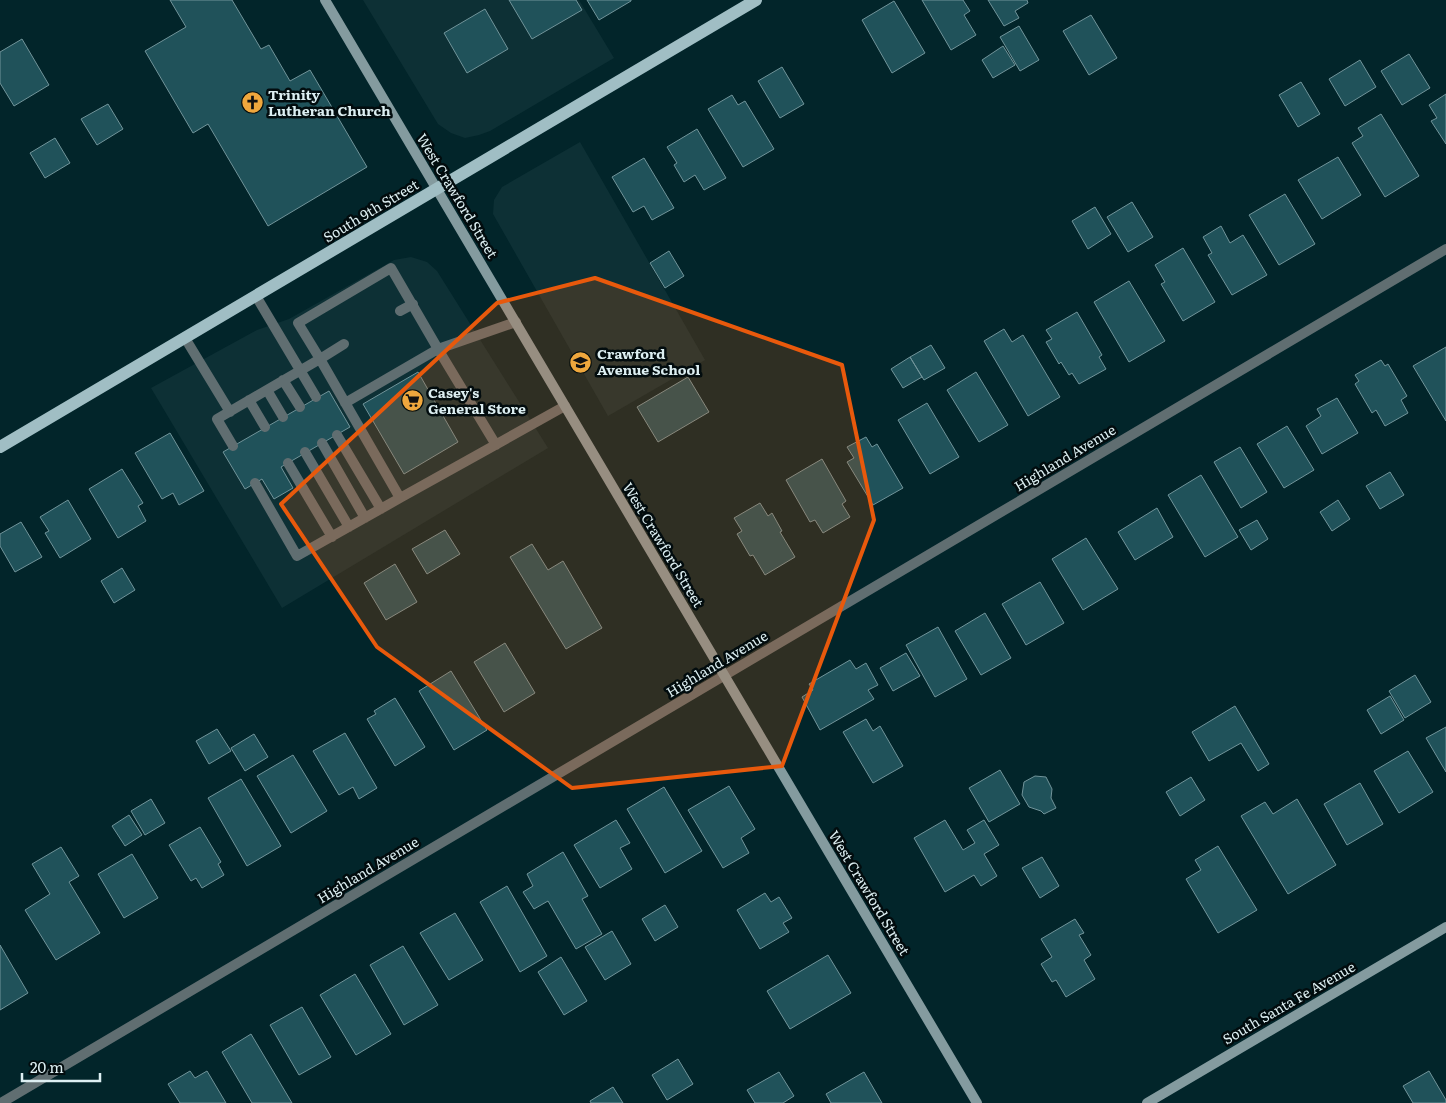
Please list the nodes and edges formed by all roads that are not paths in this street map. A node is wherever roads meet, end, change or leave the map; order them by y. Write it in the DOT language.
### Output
graph roads {
  1 [pos="325,0"];
  2 [pos="756,0"];
  3 [pos="436,189"];
  4 [pos="1446,249"];
  5 [pos="256,296"];
  6 [pos="412,304"];
  7 [pos="400,311"];
  8 [pos="516,322"];
  9 [pos="185,338"];
  10 [pos="344,344"];
  11 [pos="438,349"];
  12 [pos="320,359"];
  13 [pos="300,370"];
  14 [pos="283,380"];
  15 [pos="267,390"];
  16 [pos="316,397"];
  17 [pos="249,400"];
  18 [pos="345,403"];
  19 [pos="565,406"];
  20 [pos="300,407"];
  21 [pos="230,412"];
  22 [pos="284,417"];
  23 [pos="266,427"];
  24 [pos="337,435"];
  25 [pos="322,443"];
  26 [pos="496,445"];
  27 [pos="233,446"];
  28 [pos="0,447"];
  29 [pos="305,452"];
  30 [pos="288,463"];
  31 [pos="255,483"];
  32 [pos="400,498"];
  33 [pos="381,509"];
  34 [pos="365,518"];
  35 [pos="349,527"];
  36 [pos="332,537"];
  37 [pos="724,676"];
  38 [pos="1446,927"];
  39 [pos="1,1103"];
  40 [pos="977,1103"];
  41 [pos="1147,1103"];
  1 -- 3 [label="main road, West Crawford Street"];
  2 -- 3 [label="main road, South 9th Street"];
  3 -- 5 [label="main road, South 9th Street"];
  3 -- 8 [label="main road, West Crawford Street"];
  4 -- 37 [label="street, Highland Avenue"];
  5 -- 9 [label="main road, South 9th Street"];
  5 -- 13 [label="street"];
  6 -- 7 [label="street"];
  6 -- 11 [label="street"];
  6 -- 12 [label="street"];
  8 -- 11 [label="street"];
  8 -- 19 [label="main road, West Crawford Street"];
  9 -- 21 [label="street"];
  9 -- 28 [label="main road, South 9th Street"];
  10 -- 12 [label="street"];
  11 -- 18 [label="street"];
  11 -- 26 [label="street"];
  12 -- 13 [label="street"];
  12 -- 18 [label="street"];
  13 -- 14 [label="street"];
  13 -- 16 [label="street"];
  14 -- 15 [label="street"];
  14 -- 20 [label="street"];
  15 -- 17 [label="street"];
  15 -- 22 [label="street"];
  17 -- 21 [label="street"];
  17 -- 23 [label="street"];
  18 -- 32 [label="street"];
  19 -- 26 [label="street"];
  19 -- 37 [label="main road, West Crawford Street"];
  21 -- 27 [label="street"];
  24 -- 33 [label="street"];
  25 -- 34 [label="street"];
  26 -- 32 [label="street"];
  29 -- 35 [label="street"];
  30 -- 36 [label="street"];
  31 -- 36 [label="street"];
  32 -- 33 [label="street"];
  33 -- 34 [label="street"];
  34 -- 35 [label="street"];
  35 -- 36 [label="street"];
  37 -- 39 [label="street, Highland Avenue"];
  37 -- 40 [label="main road, West Crawford Street"];
  38 -- 41 [label="main road, South Santa Fe Avenue"];
}
